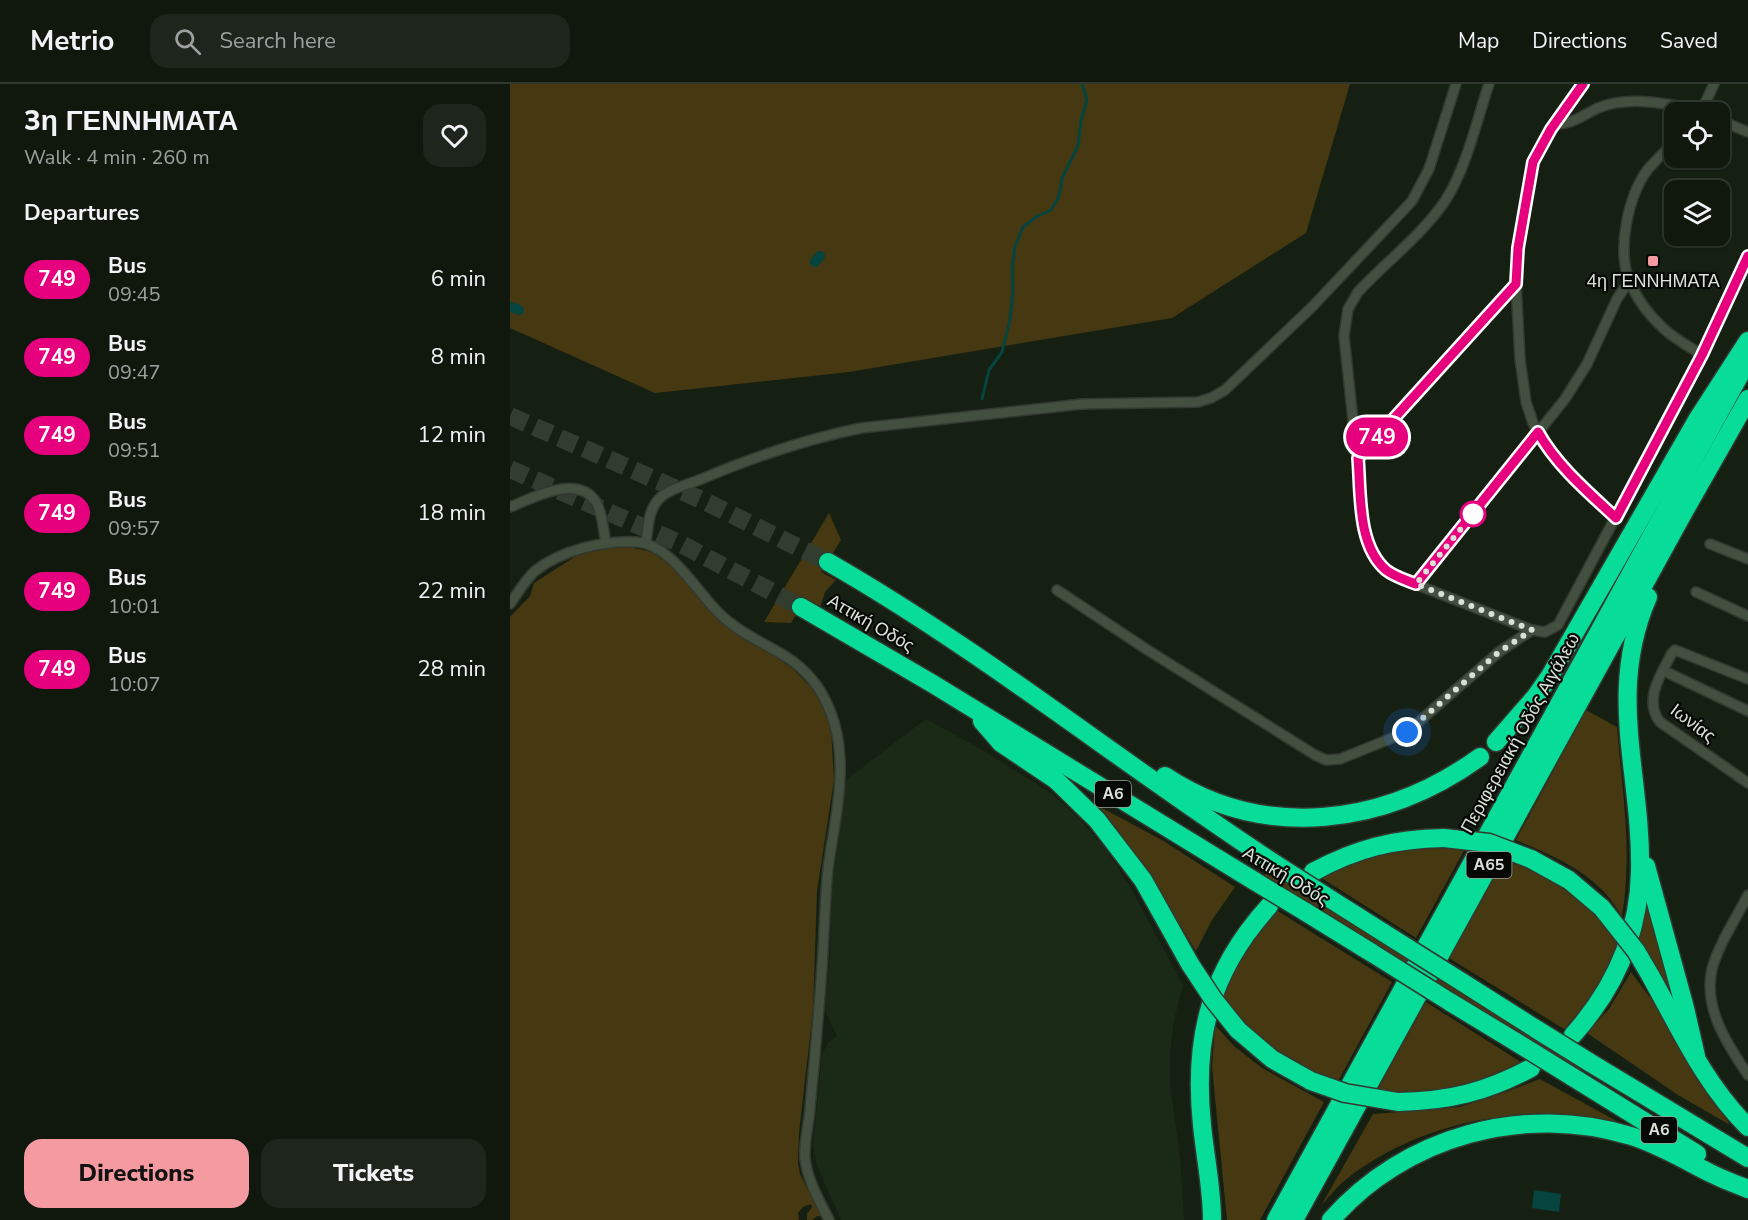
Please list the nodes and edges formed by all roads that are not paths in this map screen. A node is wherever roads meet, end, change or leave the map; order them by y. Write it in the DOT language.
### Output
graph roads {
  1 [pos="1456,84"];
  2 [pos="1489,84"];
  3 [pos="1583,84"];
  4 [pos="1714,84"];
  5 [pos="1706,102"];
  6 [pos="1664,105"];
  7 [pos="1554,124"];
  8 [pos="1730,125"];
  9 [pos="1748,132"];
  10 [pos="1664,153"];
  11 [pos="1748,256"];
  12 [pos="1629,281"];
  13 [pos="1516,284"];
  14 [pos="1748,341"];
  15 [pos="1702,355"];
  16 [pos="1748,360"];
  17 [pos="1748,399"];
  18 [pos="1538,432"];
  19 [pos="1358,458"];
  20 [pos="510,507"];
  21 [pos="1685,510"];
  22 [pos="1616,518"];
  23 [pos="606,543"];
  24 [pos="646,543"];
  25 [pos="1710,544"];
  26 [pos="1748,559"];
  27 [pos="828,562"];
  28 [pos="1416,584"];
  29 [pos="1057,590"];
  30 [pos="1696,592"];
  31 [pos="510,604"];
  32 [pos="801,607"];
  33 [pos="1748,616"];
  34 [pos="1532,630"];
  35 [pos="1664,671"];
  36 [pos="1748,680"];
  37 [pos="969,707"];
  38 [pos="1050,707"];
  39 [pos="1748,711"];
  40 [pos="1496,742"];
  41 [pos="1480,757"];
  42 [pos="1748,783"];
  43 [pos="1639,835"];
  44 [pos="1313,872"];
  45 [pos="1748,895"];
  46 [pos="1269,906"];
  47 [pos="1573,1035"];
  48 [pos="1696,1056"];
  49 [pos="1531,1068"];
  50 [pos="1748,1075"];
  51 [pos="1748,1127"];
  52 [pos="1748,1158"];
  53 [pos="1748,1187"];
  54 [pos="829,1220"];
  55 [pos="1212,1220"];
  56 [pos="1276,1220"];
  57 [pos="1294,1220"];
  58 [pos="1331,1220"];
  1 -- 24 [label="street"];
  2 -- 19 [label="street"];
  3 -- 7 [label="street"];
  4 -- 5 [label="street"];
  6 -- 7 [label="street"];
  7 -- 13 [label="street"];
  8 -- 9 [label="street"];
  10 -- 12 [label="street"];
  11 -- 15 [label="street"];
  12 -- 15 [label="street"];
  12 -- 18 [label="street"];
  13 -- 18 [label="street"];
  13 -- 19 [label="street"];
  14 -- 40 [label="highway"];
  15 -- 22 [label="street"];
  16 -- 56 [label="highway, Περιφερειακή Οδός Αιγάλεω / Α65"];
  17 -- 21 [label="highway, Περιφερειακή Οδός Αιγάλεω / Α65"];
  18 -- 22 [label="street"];
  18 -- 28 [label="street"];
  19 -- 28 [label="street"];
  20 -- 23 [label="street"];
  21 -- 43 [label="highway"];
  21 -- 57 [label="highway, Περιφερειακή Οδός Αιγάλεω / Α65"];
  22 -- 34 [label="street"];
  23 -- 24 [label="street"];
  23 -- 31 [label="street"];
  24 -- 54 [label="street"];
  25 -- 26 [label="street"];
  27 -- 38 [label="highway, Αττική Οδός / Α6"];
  28 -- 34 [label="street"];
  29 -- 34 [label="street"];
  30 -- 33 [label="street"];
  32 -- 37 [label="highway, Αττική Οδός / Α6"];
  35 -- 36 [label="street, Ιωνίας"];
  35 -- 39 [label="street"];
  35 -- 42 [label="street, Ιωνίας"];
  37 -- 49 [label="highway, bridge"];
  37 -- 53 [label="highway, Αττική Οδός / Α6, bridge"];
  38 -- 41 [label="highway"];
  38 -- 52 [label="highway, Αττική Οδός / Α6, bridge"];
  43 -- 47 [label="highway"];
  43 -- 48 [label="highway"];
  44 -- 48 [label="highway, bridge"];
  45 -- 50 [label="street"];
  46 -- 55 [label="highway"];
  48 -- 51 [label="highway"];
  53 -- 58 [label="highway"];
}
